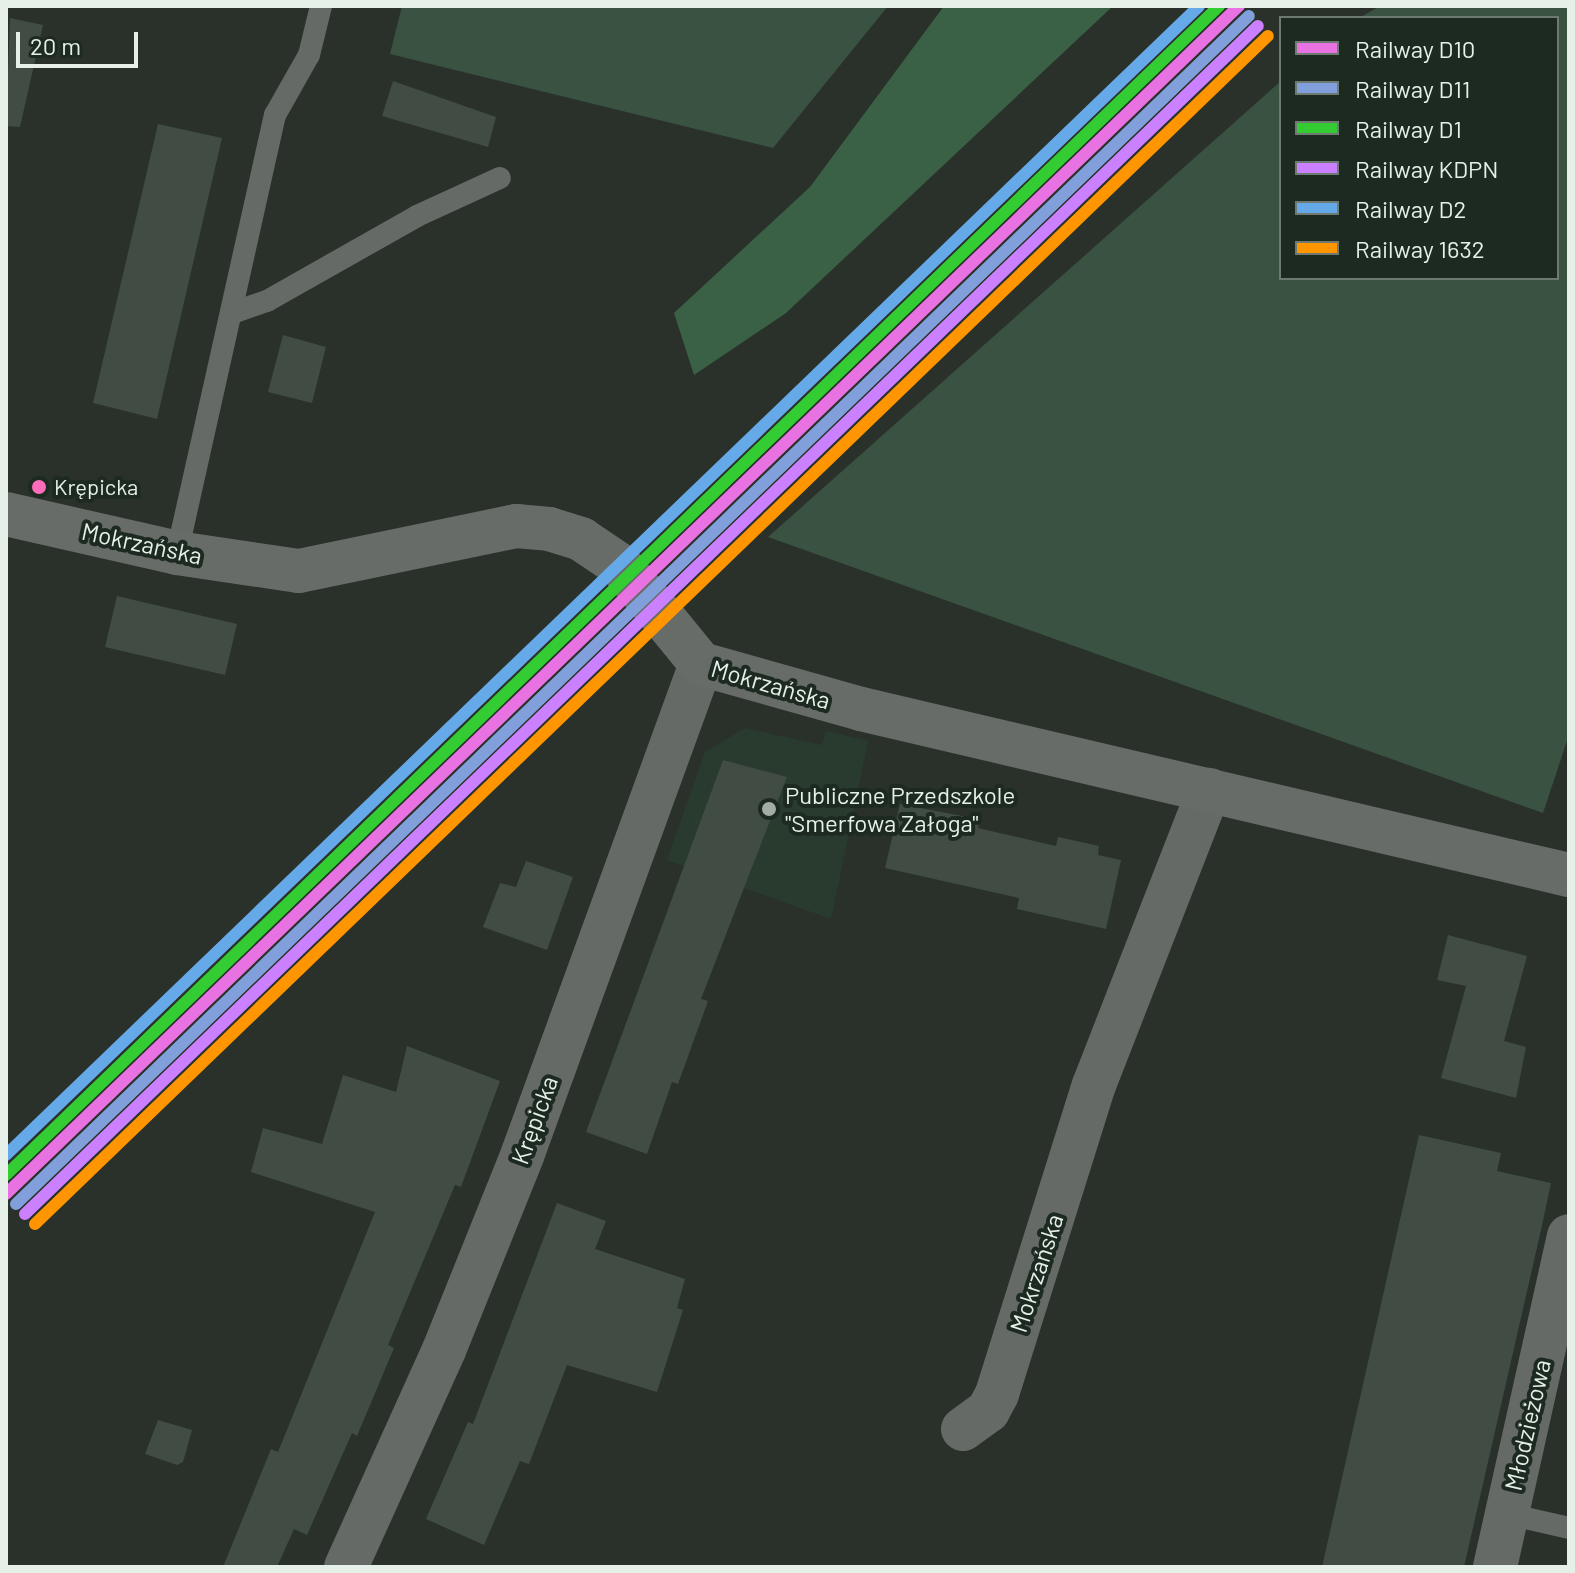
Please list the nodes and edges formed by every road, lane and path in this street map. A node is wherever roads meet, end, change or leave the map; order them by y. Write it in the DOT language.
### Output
graph roads {
  1 [pos="321,6"];
  2 [pos="500,178"];
  3 [pos="232,313"];
  4 [pos="6,514"];
  5 [pos="177,553"];
  6 [pos="701,664"];
  7 [pos="1209,790"];
  8 [pos="1569,875"];
  9 [pos="1569,1236"];
  10 [pos="963,1429"];
  11 [pos="1507,1514"];
  12 [pos="1569,1528"];
  13 [pos="346,1567"];
  14 [pos="1495,1567"];
  1 -- 3 [label="lane"];
  2 -- 3 [label="lane"];
  3 -- 5 [label="lane"];
  4 -- 5 [label="street, Mokrzańska"];
  5 -- 6 [label="street, Mokrzańska"];
  6 -- 7 [label="street, Mokrzańska"];
  6 -- 13 [label="street, Krępicka"];
  7 -- 8 [label="street, Mokrzańska"];
  7 -- 10 [label="street, Mokrzańska"];
  9 -- 11 [label="street, Młodzieżowa"];
  11 -- 12 [label="lane"];
  11 -- 14 [label="street, Młodzieżowa"];
}
